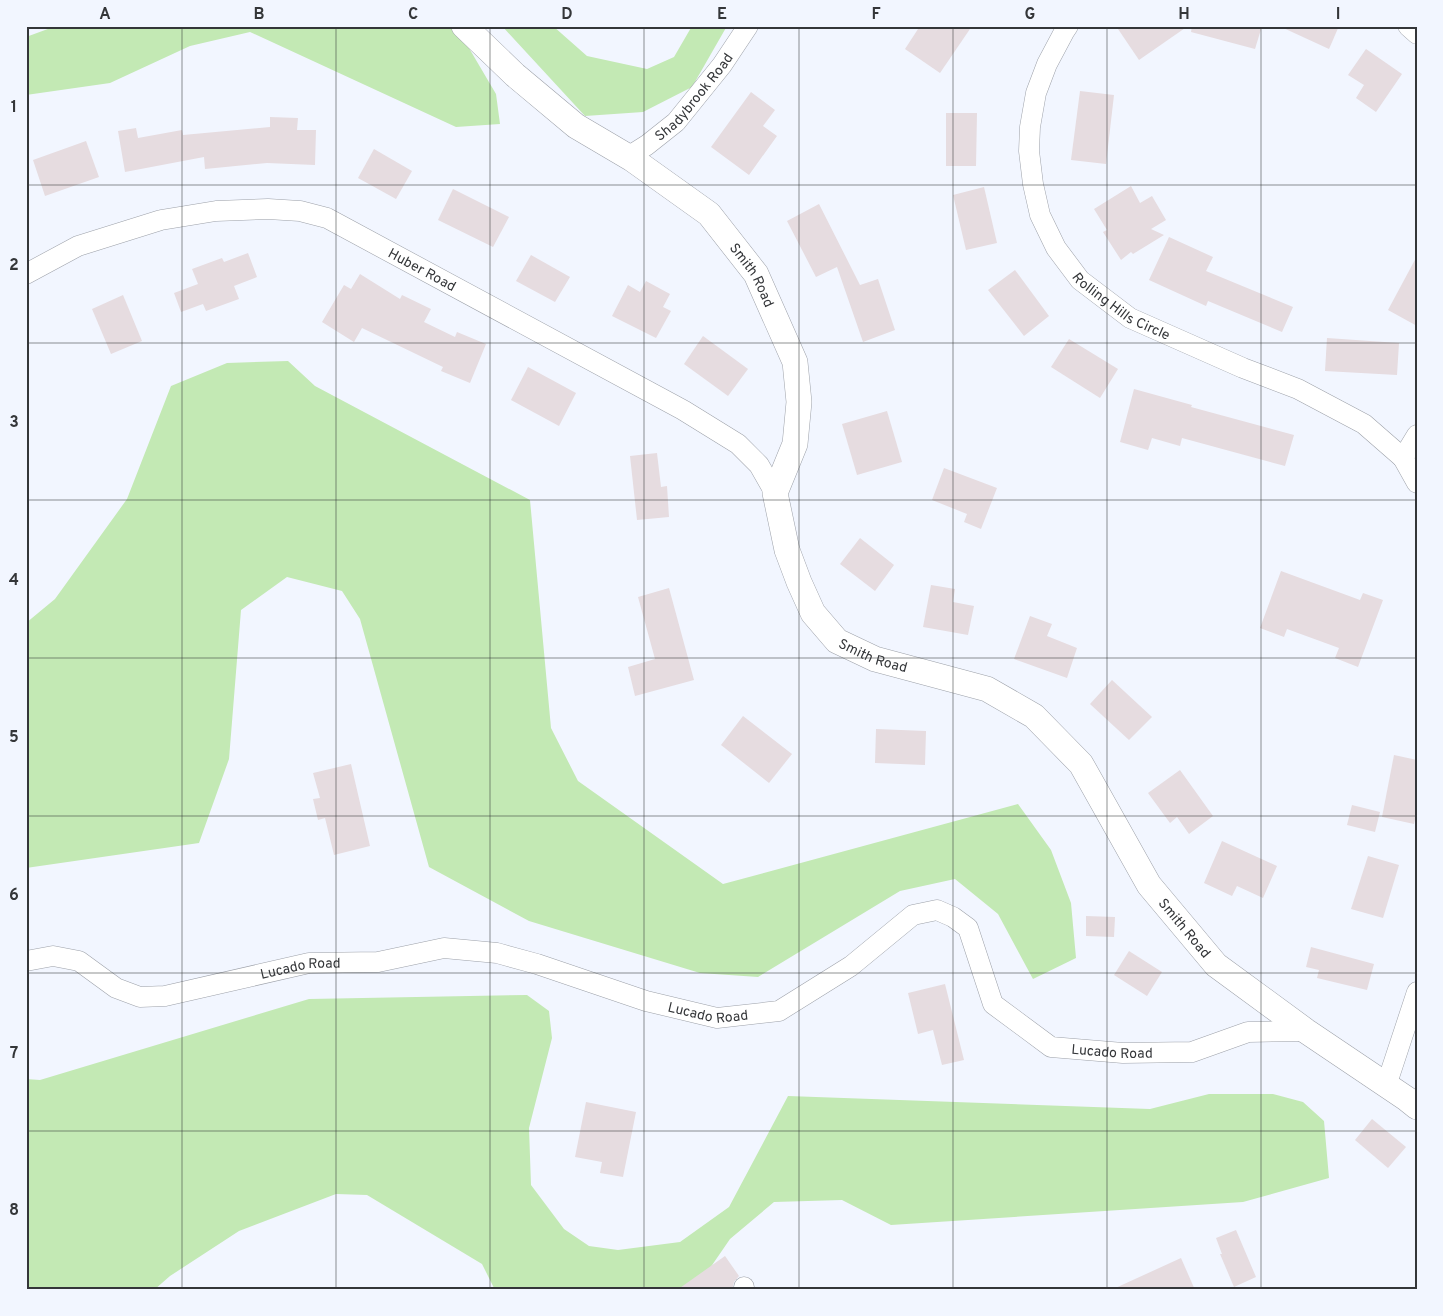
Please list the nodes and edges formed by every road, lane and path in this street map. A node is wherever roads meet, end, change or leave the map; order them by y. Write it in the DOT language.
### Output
graph roads {
  1 [pos="464,26"];
  2 [pos="748,26"];
  3 [pos="1068,26"];
  4 [pos="1408,26"];
  5 [pos="1417,34"];
  6 [pos="628,157"];
  7 [pos="26,274"];
  8 [pos="1417,435"];
  9 [pos="1403,458"];
  10 [pos="1417,483"];
  11 [pos="775,493"];
  12 [pos="26,961"];
  13 [pos="1417,992"];
  14 [pos="1306,1031"];
  15 [pos="1407,1097"];
  1 -- 6 [label="street, Smith Road"];
  2 -- 6 [label="street, Shadybrook Road"];
  3 -- 9 [label="street, Rolling Hills Circle"];
  4 -- 5 [label="street"];
  6 -- 11 [label="street, Smith Road"];
  7 -- 11 [label="street, Huber Road"];
  8 -- 9 [label="street"];
  9 -- 10 [label="street, Rolling Hills Circle"];
  11 -- 14 [label="street, Smith Road"];
  12 -- 14 [label="street, Lucado Road"];
  13 -- 15 [label="street"];
  14 -- 15 [label="street, Smith Road"];
}
